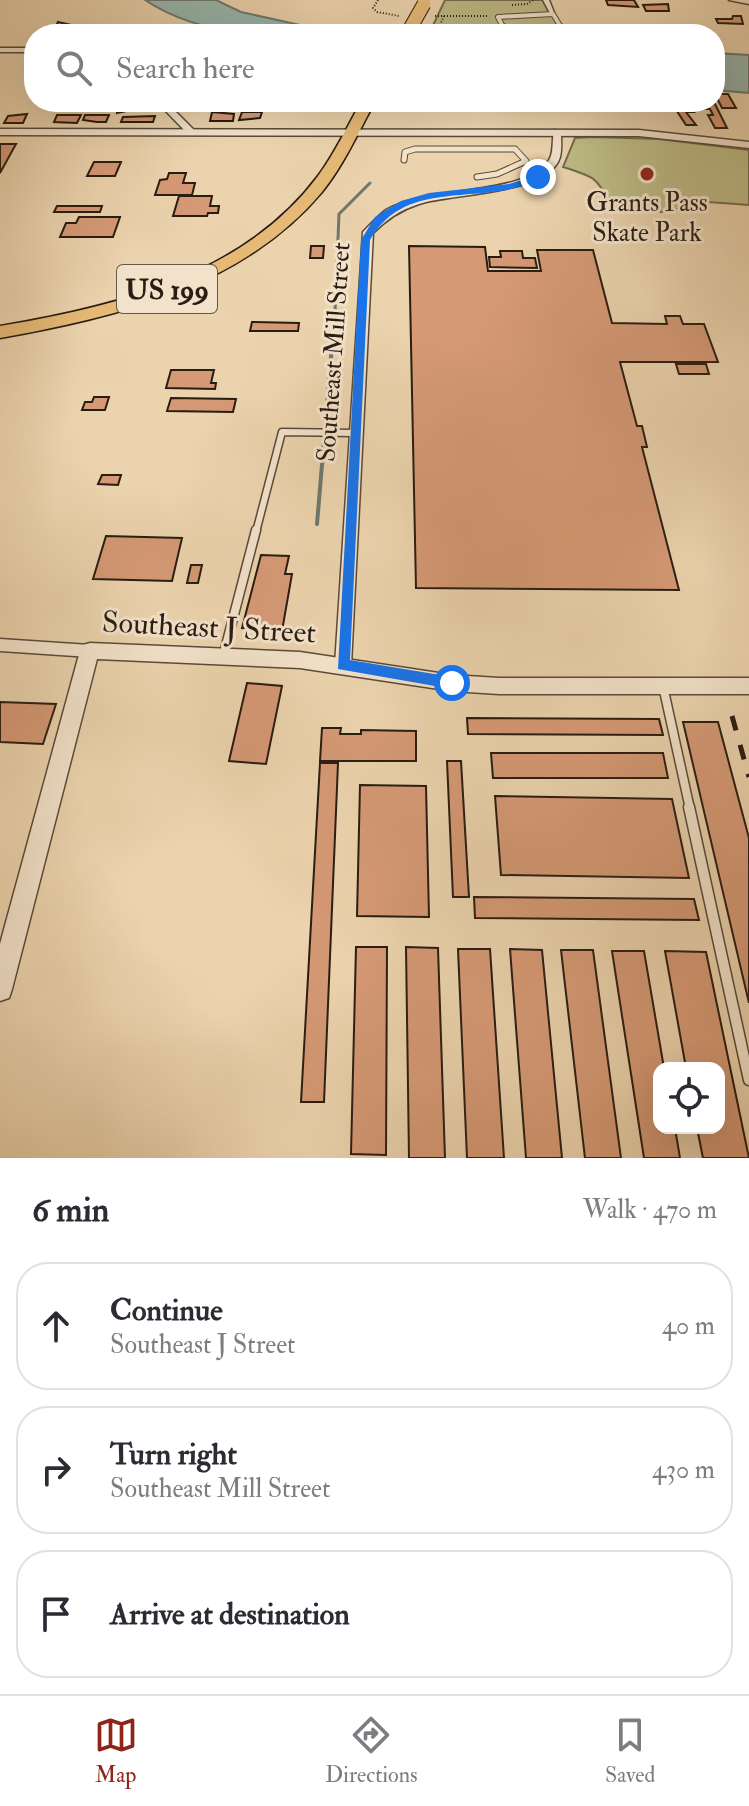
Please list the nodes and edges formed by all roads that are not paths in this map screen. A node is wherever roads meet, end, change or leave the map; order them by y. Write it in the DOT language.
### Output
graph roads {
  1 [pos="546,0"];
  2 [pos="732,0"];
  3 [pos="425,2"];
  4 [pos="749,2"];
  5 [pos="553,14"];
  6 [pos="413,24"];
  7 [pos="502,24"];
  8 [pos="559,24"];
  9 [pos="0,50"];
  10 [pos="24,50"];
  11 [pos="171,112"];
  12 [pos="363,112"];
  13 [pos="0,132"];
  14 [pos="191,132"];
  15 [pos="557,132"];
  16 [pos="352,134"];
  17 [pos="749,145"];
  18 [pos="404,160"];
  19 [pos="477,177"];
  20 [pos="0,332"];
  21 [pos="355,433"];
  22 [pos="0,645"];
  23 [pos="90,651"];
  24 [pos="223,657"];
  25 [pos="343,665"];
  26 [pos="663,686"];
  27 [pos="749,686"];
  28 [pos="0,989"];
  29 [pos="749,1080"];
  1 -- 5 [label="street"];
  2 -- 4 [label="street"];
  3 -- 6 [label="highway, bridge"];
  5 -- 7 [label="lane"];
  5 -- 8 [label="lane"];
  9 -- 10 [label="street"];
  11 -- 14 [label="street"];
  12 -- 16 [label="highway, US 199"];
  13 -- 14 [label="street"];
  14 -- 16 [label="street"];
  15 -- 16 [label="street"];
  15 -- 17 [label="street"];
  15 -- 21 [label="street, Southeast Mill Street"];
  16 -- 20 [label="highway, US 199"];
  18 -- 19 [label="lane"];
  21 -- 24 [label="lane"];
  21 -- 25 [label="street, Southeast Mill Street"];
  22 -- 23 [label="street, Southeast J Street"];
  23 -- 24 [label="street, Southeast J Street"];
  23 -- 28 [label="street"];
  24 -- 25 [label="street, Southeast J Street"];
  25 -- 26 [label="street, Southeast J Street"];
  26 -- 27 [label="street, Southeast J Street"];
  26 -- 29 [label="lane"];
}
